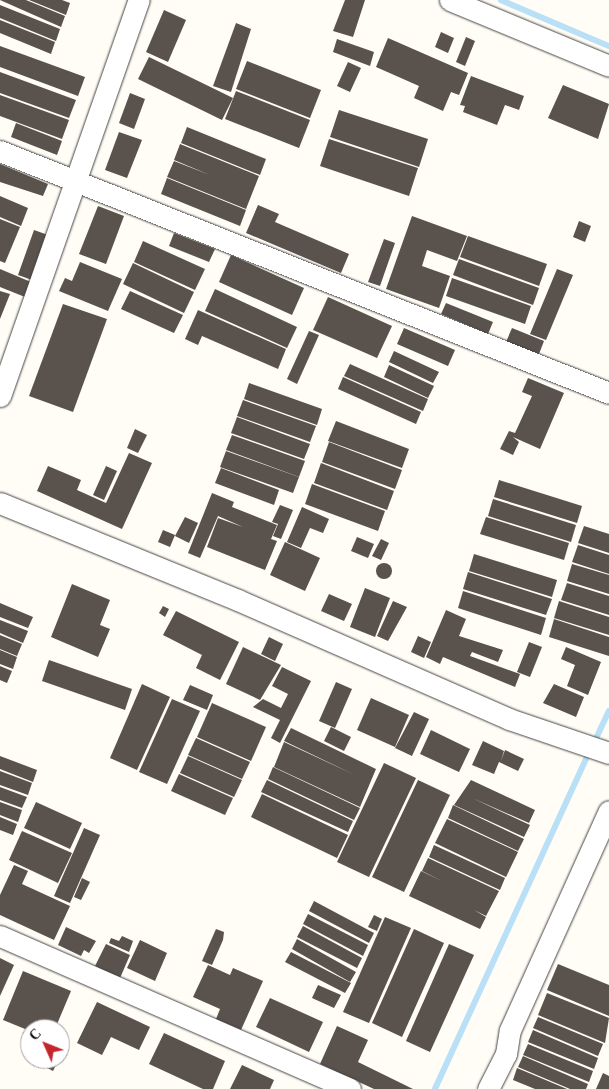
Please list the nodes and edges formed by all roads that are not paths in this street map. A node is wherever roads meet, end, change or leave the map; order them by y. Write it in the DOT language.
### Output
graph roads {
  1 [pos="139,0"];
  2 [pos="450,0"];
  3 [pos="609,66"];
  4 [pos="0,151"];
  5 [pos="77,180"];
  6 [pos="609,393"];
  7 [pos="0,396"];
  8 [pos="0,502"];
  9 [pos="594,747"];
  10 [pos="609,812"];
  11 [pos="0,936"];
  12 [pos="350,1089"];
  13 [pos="488,1089"];
  1 -- 5 [label="street"];
  2 -- 3 [label="street"];
  4 -- 5 [label="street"];
  5 -- 6 [label="street"];
  5 -- 7 [label="street"];
  8 -- 9 [label="street"];
  10 -- 13 [label="street"];
  11 -- 12 [label="street"];
}
